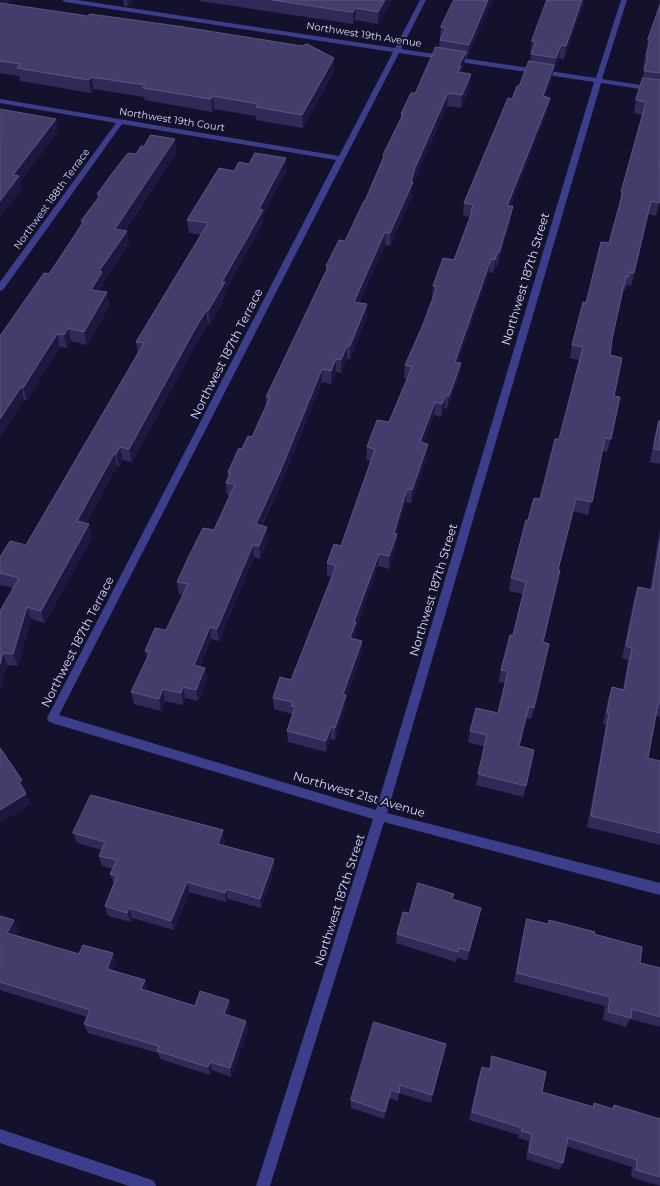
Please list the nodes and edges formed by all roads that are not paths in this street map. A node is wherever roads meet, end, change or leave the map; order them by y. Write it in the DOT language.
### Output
graph roads {
  1 [pos="65,0"];
  2 [pos="423,0"];
  3 [pos="624,0"];
  4 [pos="397,50"];
  5 [pos="598,81"];
  6 [pos="660,90"];
  7 [pos="0,101"];
  8 [pos="120,122"];
  9 [pos="341,158"];
  10 [pos="0,288"];
  11 [pos="52,718"];
  12 [pos="380,816"];
  13 [pos="660,889"];
  14 [pos="0,1136"];
  15 [pos="149,1186"];
  16 [pos="263,1186"];
  1 -- 4 [label="street, Northwest 19th Avenue"];
  2 -- 4 [label="street, Northwest 187th Terrace"];
  3 -- 5 [label="street, Northwest 187th Street"];
  4 -- 5 [label="street, Northwest 19th Avenue"];
  4 -- 9 [label="street, Northwest 187th Terrace"];
  5 -- 6 [label="street, Northwest 19th Avenue"];
  5 -- 12 [label="street, Northwest 187th Street"];
  7 -- 8 [label="street, Northwest 19th Court"];
  8 -- 9 [label="street, Northwest 19th Court"];
  8 -- 10 [label="street, Northwest 188th Terrace"];
  9 -- 11 [label="street, Northwest 187th Terrace"];
  11 -- 12 [label="street, Northwest 21st Avenue"];
  12 -- 13 [label="street, Northwest 21st Avenue"];
  12 -- 16 [label="street, Northwest 187th Street"];
  14 -- 15 [label="street"];
}
